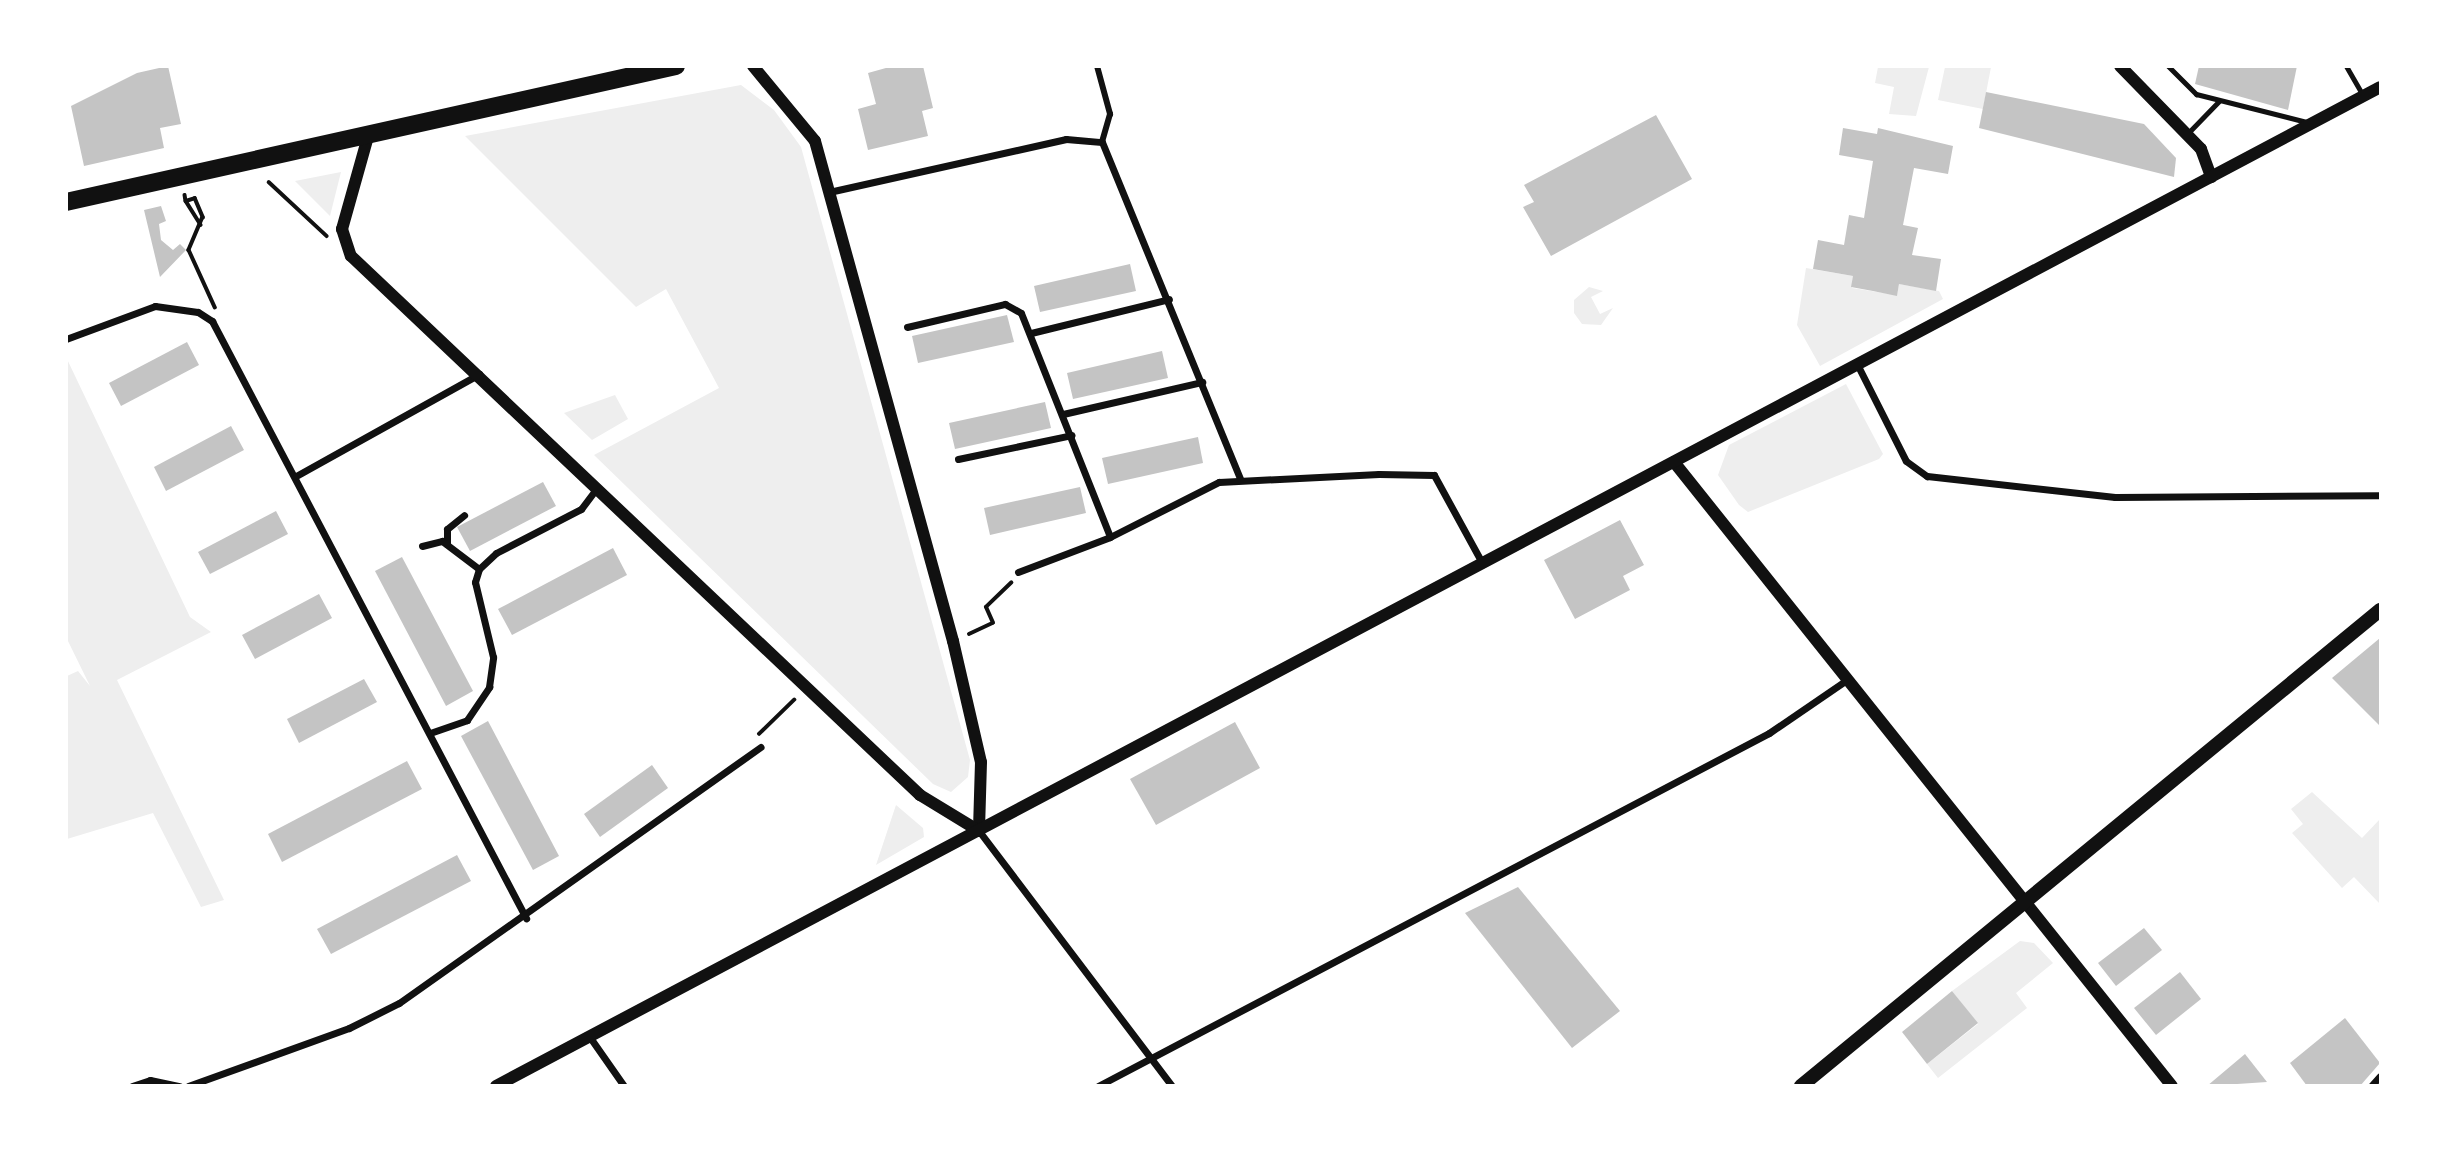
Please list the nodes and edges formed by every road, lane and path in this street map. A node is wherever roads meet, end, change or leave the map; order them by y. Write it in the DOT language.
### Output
graph roads {
  1 [pos="676,66"];
  2 [pos="752,66"];
  3 [pos="1097,66"];
  4 [pos="2120,66"];
  5 [pos="2168,66"];
  6 [pos="2346,66"];
  7 [pos="2381,88"];
  8 [pos="2363,96"];
  9 [pos="2219,101"];
  10 [pos="2312,123"];
  11 [pos="369,133"];
  12 [pos="2187,134"];
  13 [pos="1102,142"];
  14 [pos="181,176"];
  15 [pos="2211,177"];
  16 [pos="269,181"];
  17 [pos="829,192"];
  18 [pos="186,201"];
  19 [pos="66,202"];
  20 [pos="201,228"];
  21 [pos="329,237"];
  22 [pos="1169,299"];
  23 [pos="212,321"];
  24 [pos="907,327"];
  25 [pos="1031,333"];
  26 [pos="66,339"];
  27 [pos="1858,366"];
  28 [pos="479,374"];
  29 [pos="1202,382"];
  30 [pos="1063,414"];
  31 [pos="1072,435"];
  32 [pos="958,459"];
  33 [pos="1674,463"];
  34 [pos="296,475"];
  35 [pos="1240,479"];
  36 [pos="597,488"];
  37 [pos="2381,495"];
  38 [pos="464,515"];
  39 [pos="1110,537"];
  40 [pos="447,544"];
  41 [pos="422,547"];
  42 [pos="1481,561"];
  43 [pos="479,569"];
  44 [pos="1018,572"];
  45 [pos="2381,610"];
  46 [pos="953,640"];
  47 [pos="1848,679"];
  48 [pos="807,689"];
  49 [pos="430,733"];
  50 [pos="760,747"];
  51 [pos="979,831"];
  52 [pos="2025,900"];
  53 [pos="526,918"];
  54 [pos="589,1036"];
  55 [pos="1152,1057"];
  56 [pos="2381,1076"];
  57 [pos="132,1086"];
  58 [pos="179,1086"];
  59 [pos="188,1086"];
  60 [pos="496,1086"];
  61 [pos="624,1086"];
  62 [pos="1098,1086"];
  63 [pos="1172,1086"];
  64 [pos="1801,1086"];
  65 [pos="2172,1086"];
  66 [pos="2371,1086"];
  1 -- 11 [label="main road"];
  2 -- 17 [label="street"];
  3 -- 13 [label="street"];
  4 -- 12 [label="street"];
  5 -- 9 [label="lane"];
  6 -- 8 [label="lane"];
  7 -- 8 [label="street"];
  8 -- 10 [label="street"];
  9 -- 10 [label="lane"];
  9 -- 12 [label="lane"];
  10 -- 15 [label="street"];
  11 -- 14 [label="main road"];
  11 -- 28 [label="street"];
  12 -- 15 [label="street"];
  13 -- 17 [label="street"];
  13 -- 22 [label="street"];
  14 -- 18 [label="path"];
  14 -- 19 [label="main road"];
  15 -- 27 [label="street"];
  16 -- 21 [label="path"];
  17 -- 46 [label="street"];
  18 -- 20 [label="path"];
  18 -- 20 [label="path"];
  20 -- 23 [label="path"];
  22 -- 25 [label="street"];
  22 -- 29 [label="street"];
  23 -- 26 [label="street"];
  23 -- 34 [label="street"];
  24 -- 25 [label="street"];
  25 -- 30 [label="street"];
  27 -- 33 [label="street"];
  27 -- 37 [label="street"];
  28 -- 34 [label="street"];
  28 -- 36 [label="street"];
  29 -- 30 [label="street"];
  29 -- 35 [label="street"];
  30 -- 31 [label="street"];
  31 -- 32 [label="street"];
  31 -- 39 [label="street"];
  33 -- 42 [label="street"];
  33 -- 47 [label="street"];
  34 -- 49 [label="street"];
  35 -- 39 [label="street"];
  35 -- 42 [label="street"];
  36 -- 43 [label="street"];
  36 -- 48 [label="street"];
  38 -- 40 [label="street"];
  39 -- 44 [label="street"];
  40 -- 41 [label="street"];
  40 -- 43 [label="street"];
  42 -- 51 [label="street"];
  43 -- 49 [label="street"];
  44 -- 46 [label="path"];
  45 -- 52 [label="main road"];
  46 -- 51 [label="street"];
  47 -- 52 [label="street"];
  47 -- 55 [label="street"];
  48 -- 50 [label="path"];
  48 -- 51 [label="street"];
  49 -- 53 [label="street"];
  50 -- 53 [label="street"];
  51 -- 54 [label="street"];
  51 -- 55 [label="street"];
  52 -- 64 [label="main road"];
  52 -- 65 [label="street"];
  53 -- 59 [label="street"];
  54 -- 60 [label="street"];
  54 -- 61 [label="street"];
  55 -- 62 [label="street"];
  55 -- 63 [label="street"];
  56 -- 66 [label="street"];
  57 -- 58 [label="street"];
}
